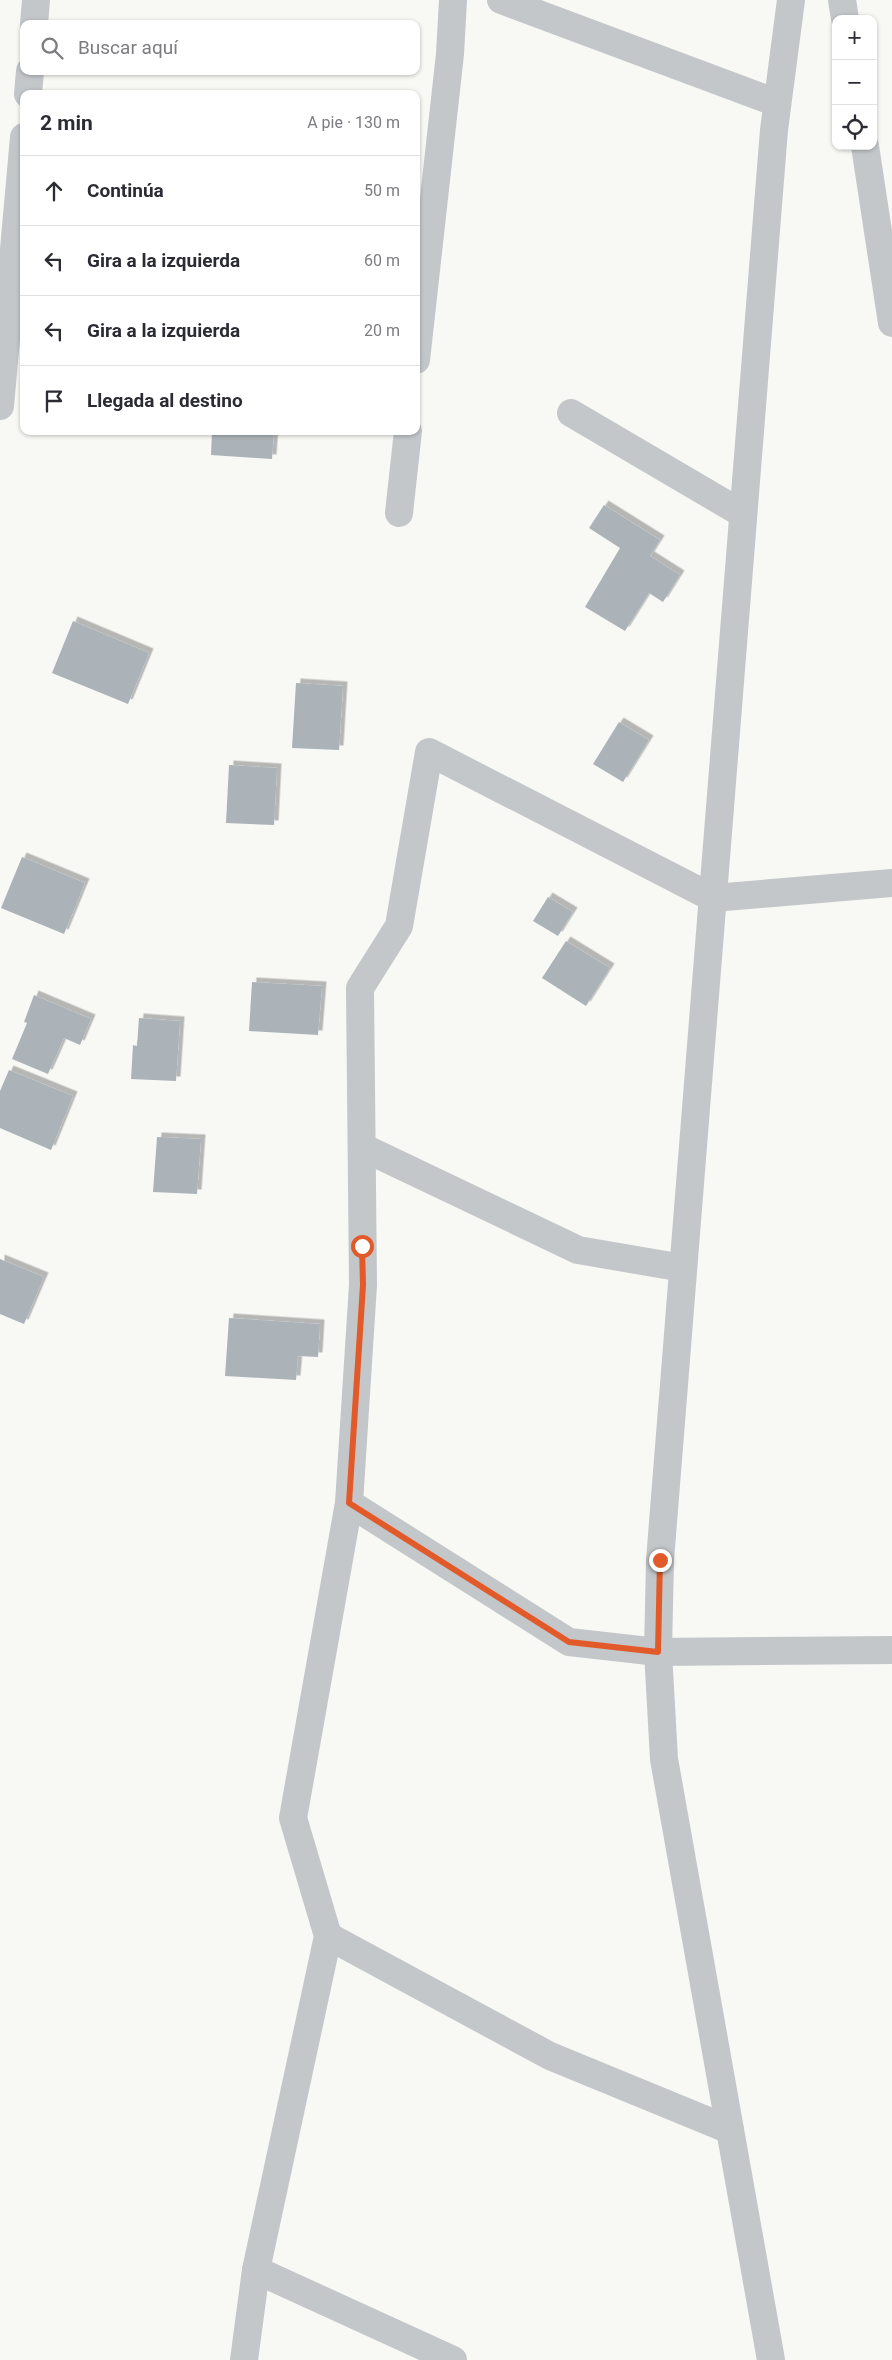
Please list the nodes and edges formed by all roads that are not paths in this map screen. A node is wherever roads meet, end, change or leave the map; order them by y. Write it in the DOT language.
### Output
graph roads {
  1 [pos="36,0"];
  2 [pos="453,0"];
  3 [pos="501,0"];
  4 [pos="791,0"];
  5 [pos="842,0"];
  6 [pos="844,15"];
  7 [pos="34,20"];
  8 [pos="30,75"];
  9 [pos="28,90"];
  10 [pos="777,103"];
  11 [pos="866,150"];
  12 [pos="20,190"];
  13 [pos="11,310"];
  14 [pos="892,321"];
  15 [pos="420,324"];
  16 [pos="0,406"];
  17 [pos="571,413"];
  18 [pos="408,435"];
  19 [pos="400,513"];
  20 [pos="743,514"];
  21 [pos="892,883"];
  22 [pos="713,898"];
  23 [pos="362,1147"];
  24 [pos="683,1268"];
  25 [pos="349,1503"];
  26 [pos="892,1650"];
  27 [pos="658,1652"];
  28 [pos="328,1936"];
  29 [pos="730,2130"];
  30 [pos="256,2270"];
  31 [pos="244,2360"];
  32 [pos="453,2360"];
  33 [pos="771,2360"];
  1 -- 7 [label="street"];
  2 -- 15 [label="street"];
  3 -- 10 [label="street"];
  4 -- 10 [label="street"];
  5 -- 6 [label="street"];
  8 -- 9 [label="street"];
  10 -- 20 [label="street"];
  11 -- 14 [label="street"];
  12 -- 13 [label="street"];
  13 -- 16 [label="street"];
  17 -- 20 [label="street"];
  18 -- 19 [label="street"];
  20 -- 22 [label="street"];
  21 -- 22 [label="street"];
  22 -- 23 [label="street"];
  22 -- 24 [label="street"];
  23 -- 24 [label="street"];
  23 -- 25 [label="street"];
  24 -- 27 [label="street"];
  25 -- 27 [label="street"];
  25 -- 28 [label="street"];
  26 -- 27 [label="street"];
  27 -- 29 [label="street"];
  28 -- 29 [label="street"];
  28 -- 30 [label="street"];
  29 -- 33 [label="street"];
  30 -- 31 [label="street"];
  30 -- 32 [label="street"];
}
